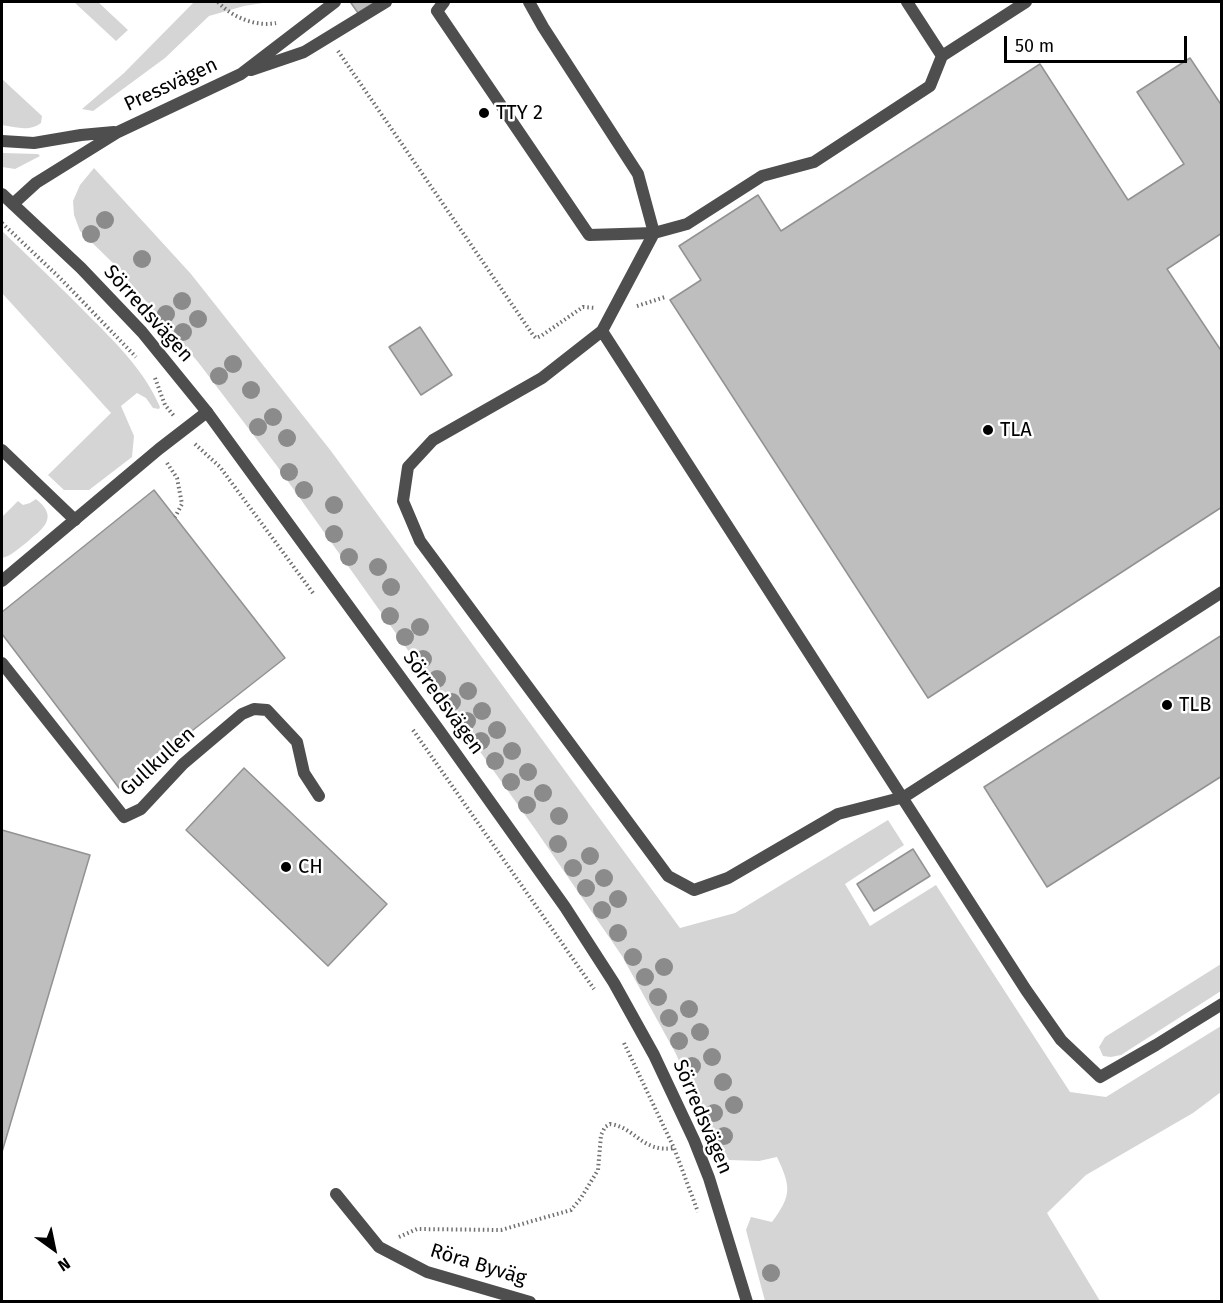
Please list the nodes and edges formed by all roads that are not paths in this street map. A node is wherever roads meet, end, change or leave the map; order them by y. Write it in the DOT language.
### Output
graph roads {
  1 [pos="335,2"];
  2 [pos="386,2"];
  3 [pos="444,2"];
  4 [pos="529,2"];
  5 [pos="907,2"];
  6 [pos="1026,2"];
  7 [pos="942,56"];
  8 [pos="241,74"];
  9 [pos="118,132"];
  10 [pos="2,141"];
  11 [pos="2,194"];
  12 [pos="13,204"];
  13 [pos="654,233"];
  14 [pos="602,331"];
  15 [pos="207,412"];
  16 [pos="2,450"];
  17 [pos="75,520"];
  18 [pos="2,581"];
  19 [pos="1221,592"];
  20 [pos="2,663"];
  21 [pos="319,796"];
  22 [pos="904,797"];
  23 [pos="1221,1004"];
  24 [pos="336,1194"];
  25 [pos="530,1302"];
  26 [pos="747,1302"];
  1 -- 8 [label="street, Pressvägen"];
  2 -- 8 [label="street, Pressvägen"];
  3 -- 13 [label="street"];
  4 -- 13 [label="street"];
  5 -- 7 [label="street"];
  6 -- 7 [label="street"];
  7 -- 13 [label="street"];
  8 -- 9 [label="street, Pressvägen"];
  9 -- 10 [label="street, Pressvägen"];
  9 -- 12 [label="street, Pressvägen"];
  11 -- 12 [label="street, Sörredsvägen"];
  12 -- 15 [label="street, Sörredsvägen"];
  13 -- 14 [label="street"];
  14 -- 22 [label="street"];
  14 -- 22 [label="street"];
  15 -- 17 [label="street"];
  15 -- 26 [label="street, Sörredsvägen"];
  16 -- 17 [label="street"];
  17 -- 18 [label="street"];
  19 -- 22 [label="street"];
  20 -- 21 [label="street, Gullkullen"];
  22 -- 23 [label="street"];
  24 -- 25 [label="street, Röra Byväg"];
}
